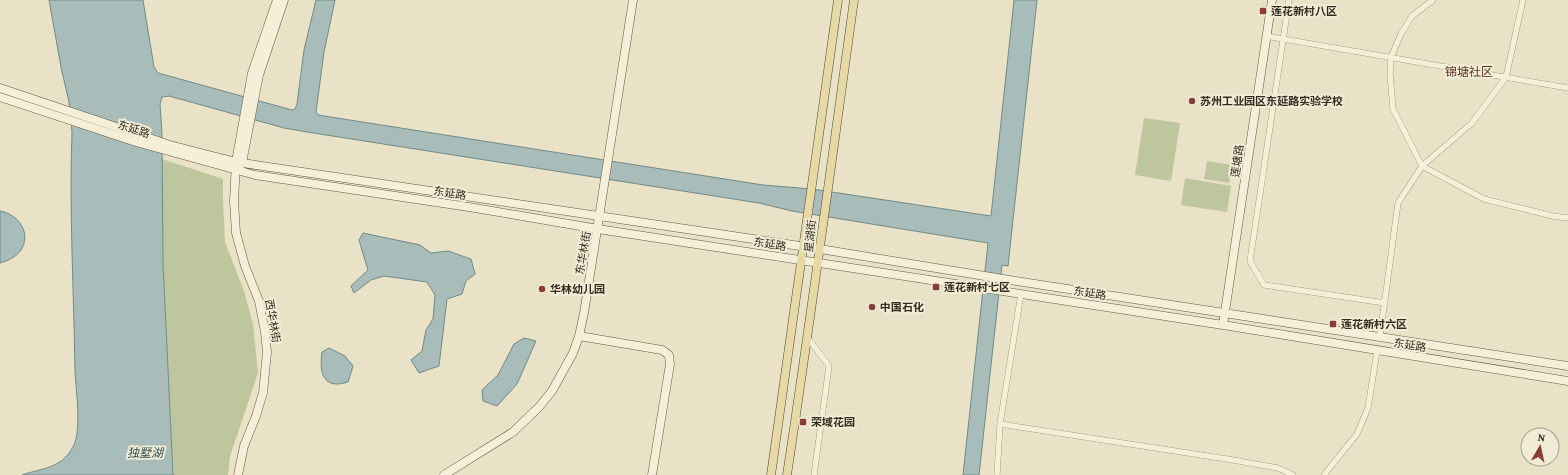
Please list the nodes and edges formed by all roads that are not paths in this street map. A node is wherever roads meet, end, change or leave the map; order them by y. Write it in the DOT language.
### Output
graph roads {
  1 [pos="278,0"];
  2 [pos="284,0"];
  3 [pos="633,0"];
  4 [pos="838,0"];
  5 [pos="854,0"];
  6 [pos="1272,0"];
  7 [pos="1289,0"];
  8 [pos="1433,0"];
  9 [pos="1523,0"];
  10 [pos="1266,36"];
  11 [pos="1283,38"];
  12 [pos="1391,57"];
  13 [pos="1506,77"];
  14 [pos="0,88"];
  15 [pos="1568,88"];
  16 [pos="0,97"];
  17 [pos="250,98"];
  18 [pos="56,111"];
  19 [pos="171,149"];
  20 [pos="239,162"];
  21 [pos="1422,166"];
  22 [pos="236,170"];
  23 [pos="600,216"];
  24 [pos="1568,218"];
  25 [pos="598,228"];
  26 [pos="803,246"];
  27 [pos="820,249"];
  28 [pos="802,260"];
  29 [pos="818,262"];
  30 [pos="1021,294"];
  31 [pos="1385,303"];
  32 [pos="1226,312"];
  33 [pos="1224,325"];
  34 [pos="579,336"];
  35 [pos="1380,336"];
  36 [pos="808,337"];
  37 [pos="1377,351"];
  38 [pos="1568,366"];
  39 [pos="1568,381"];
  40 [pos="1000,424"];
  41 [pos="238,475"];
  42 [pos="444,475"];
  43 [pos="652,475"];
  44 [pos="771,475"];
  45 [pos="787,475"];
  46 [pos="814,475"];
  47 [pos="997,475"];
  48 [pos="1293,475"];
  49 [pos="1324,475"];
  1 -- 17 [label="main road, 西华林街"];
  2 -- 17 [label="main road, 西华林街"];
  3 -- 23 [label="main road, 东华林街"];
  4 -- 26 [label="main road, 星湖街"];
  5 -- 27 [label="main road, 星湖街"];
  6 -- 10 [label="main road, 莲塘路"];
  7 -- 11 [label="street"];
  8 -- 12 [label="street"];
  9 -- 13 [label="street"];
  10 -- 11 [label="street"];
  10 -- 32 [label="main road, 莲塘路"];
  11 -- 12 [label="street"];
  11 -- 31 [label="street"];
  12 -- 13 [label="street"];
  12 -- 21 [label="street"];
  13 -- 15 [label="street"];
  13 -- 21 [label="street"];
  14 -- 18 [label="main road, 东延路"];
  16 -- 18 [label="main road, 东延路"];
  17 -- 20 [label="main road, 西华林街"];
  18 -- 19 [label="main road, 东延路"];
  19 -- 20 [label="main road, 东延路"];
  19 -- 22 [label="main road, 东延路"];
  20 -- 22 [label="main road, 西华林街"];
  20 -- 23 [label="main road, 东延路"];
  21 -- 24 [label="street"];
  21 -- 31 [label="street"];
  22 -- 25 [label="main road, 东延路"];
  22 -- 41 [label="main road, 西华林街"];
  23 -- 25 [label="main road, 东华林街"];
  23 -- 26 [label="main road, 东延路"];
  25 -- 28 [label="main road, 东延路"];
  25 -- 34 [label="main road, 东华林街"];
  26 -- 27 [label="main road, 东延路"];
  26 -- 28 [label="main road, 星湖街"];
  27 -- 29 [label="main road, 星湖街"];
  27 -- 32 [label="main road, 东延路"];
  28 -- 29 [label="main road, 东延路"];
  28 -- 44 [label="main road, 星湖街"];
  29 -- 30 [label="main road, 东延路"];
  29 -- 36 [label="main road, 星湖街"];
  30 -- 33 [label="main road, 东延路"];
  30 -- 40 [label="street"];
  31 -- 35 [label="street"];
  32 -- 33 [label="main road, 莲塘路"];
  32 -- 35 [label="main road, 东延路"];
  33 -- 37 [label="main road, 东延路"];
  34 -- 42 [label="main road, 东华林街"];
  34 -- 43 [label="main road"];
  35 -- 38 [label="main road, 东延路"];
  36 -- 45 [label="main road, 星湖街"];
  36 -- 46 [label="street"];
  37 -- 39 [label="main road, 东延路"];
  37 -- 49 [label="street"];
  40 -- 47 [label="street"];
  40 -- 48 [label="street"];
}
